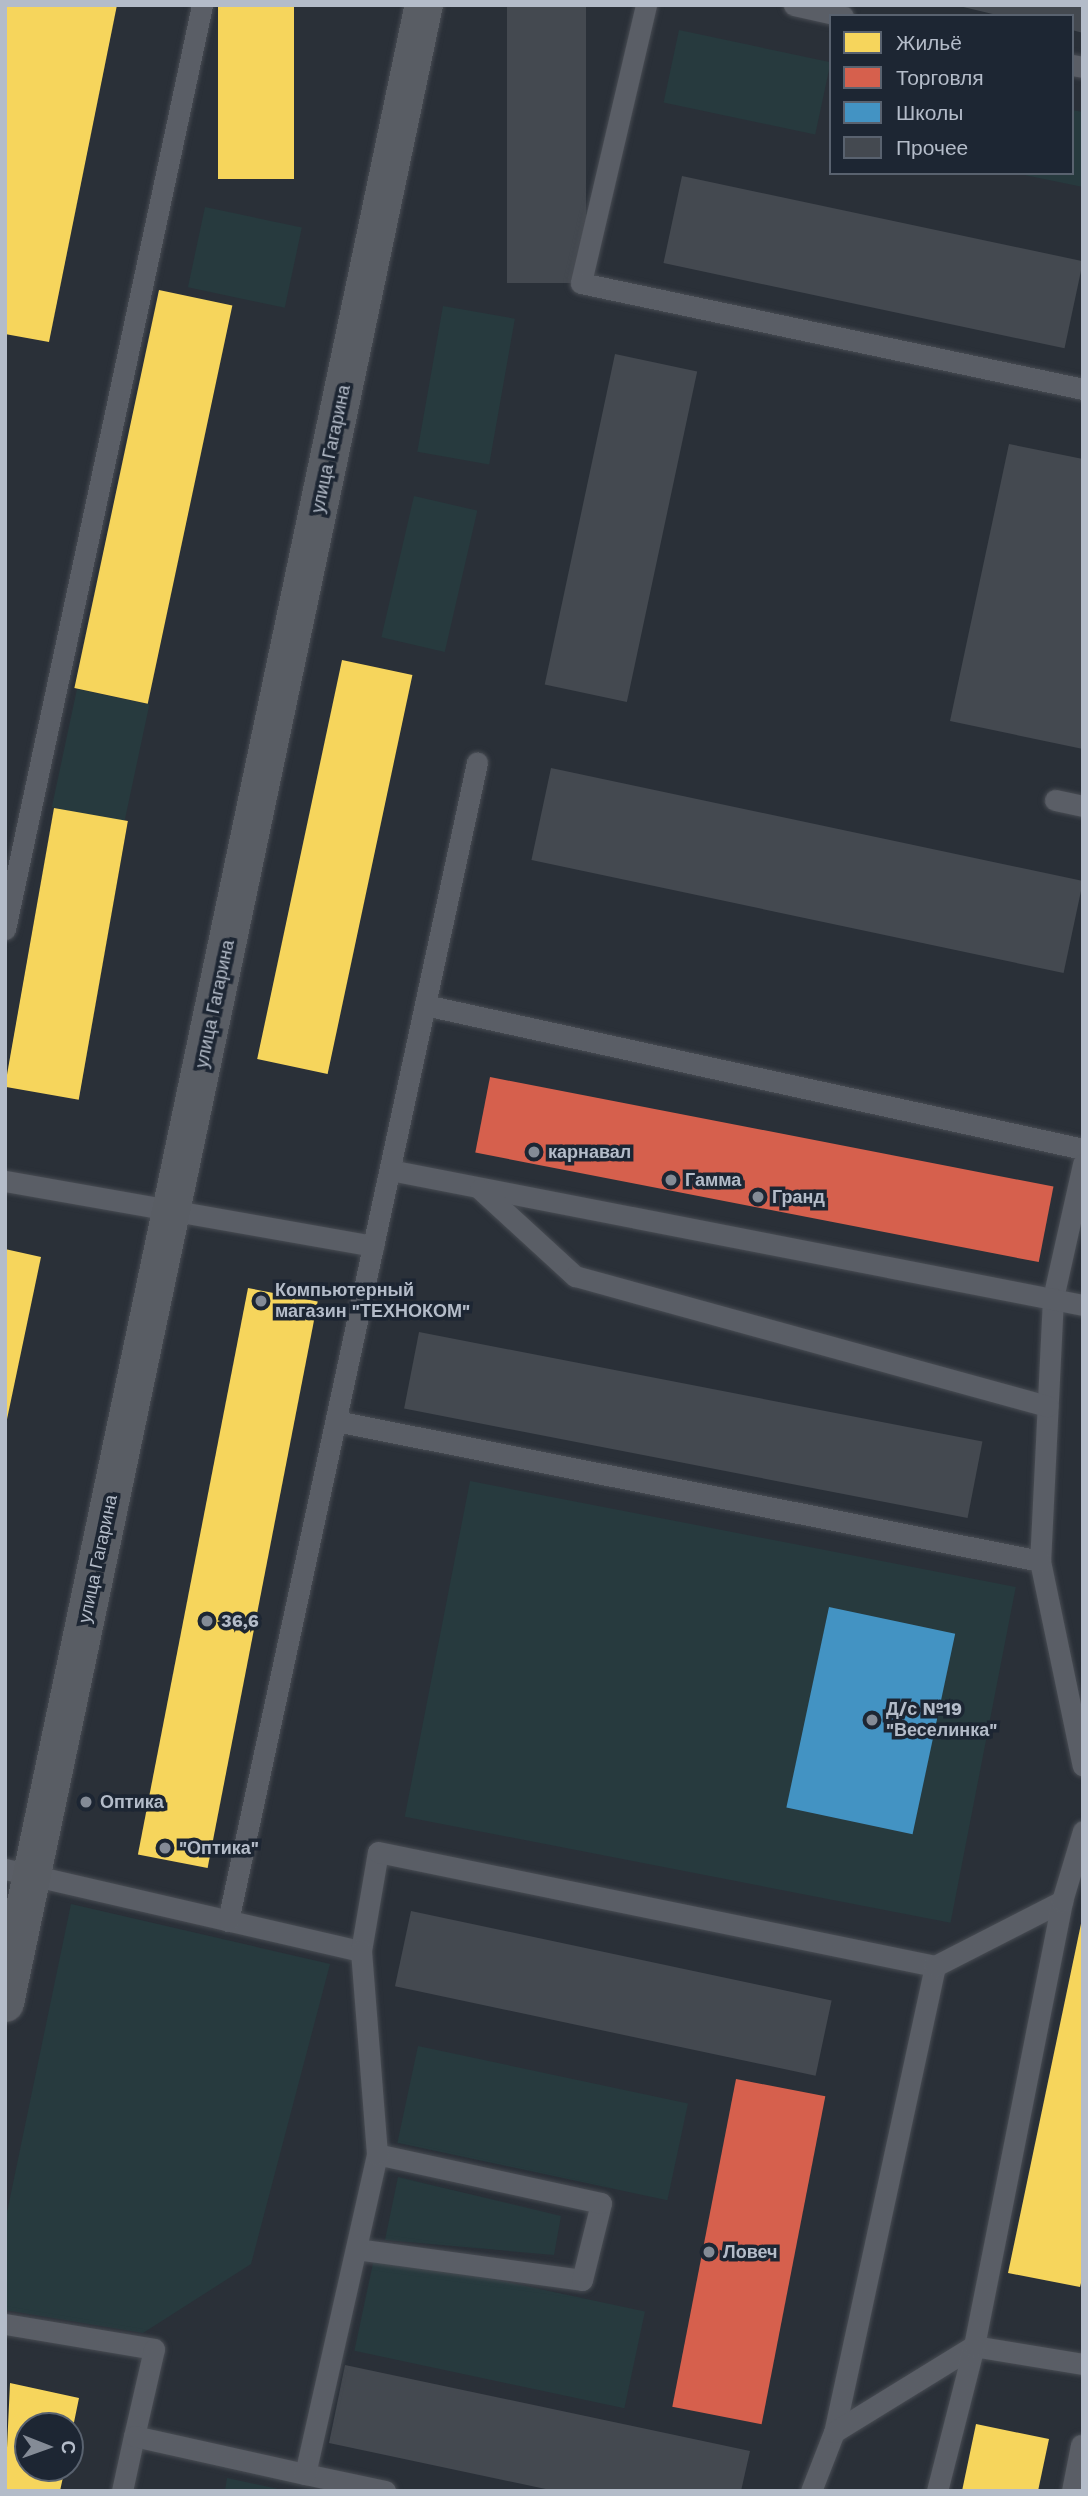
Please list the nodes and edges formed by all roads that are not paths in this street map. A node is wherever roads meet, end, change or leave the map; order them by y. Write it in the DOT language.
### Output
graph roads {
  1 [pos="202,5"];
  2 [pos="424,5"];
  3 [pos="646,5"];
  4 [pos="794,5"];
  5 [pos="834,14"];
  6 [pos="1083,389"];
  7 [pos="477,762"];
  8 [pos="1055,800"];
  9 [pos="1083,806"];
  10 [pos="5,929"];
  11 [pos="425,1005"];
  12 [pos="1083,1149"];
  13 [pos="1083,1164"];
  14 [pos="390,1170"];
  15 [pos="5,1181"];
  16 [pos="478,1187"];
  17 [pos="172,1209"];
  18 [pos="373,1246"];
  19 [pos="1053,1298"];
  20 [pos="1083,1305"];
  21 [pos="1047,1406"];
  22 [pos="336,1421"];
  23 [pos="1040,1561"];
  24 [pos="1083,1766"];
  25 [pos="1083,1830"];
  26 [pos="19,1872"];
  27 [pos="1062,1900"];
  28 [pos="228,1921"];
  29 [pos="361,1951"];
  30 [pos="935,1966"];
  31 [pos="5,2003"];
  32 [pos="377,2154"];
  33 [pos="356,2249"];
  34 [pos="5,2324"];
  35 [pos="974,2346"];
  36 [pos="1083,2364"];
  37 [pos="834,2431"];
  38 [pos="134,2436"];
  39 [pos="1081,2445"];
  40 [pos="305,2474"];
  41 [pos="1076,2485"];
  42 [pos="122,2491"];
  43 [pos="385,2491"];
  44 [pos="811,2491"];
  45 [pos="937,2491"];
  1 -- 10 [label="lane"];
  2 -- 17 [label="street, улица Гагарина"];
  3 -- 6 [label="lane"];
  4 -- 5 [label="lane"];
  7 -- 11 [label="lane"];
  8 -- 9 [label="lane"];
  11 -- 12 [label="lane"];
  11 -- 14 [label="lane"];
  13 -- 19 [label="lane"];
  14 -- 16 [label="lane"];
  14 -- 18 [label="lane"];
  15 -- 17 [label="lane"];
  16 -- 19 [label="lane"];
  16 -- 21 [label="lane"];
  17 -- 18 [label="lane"];
  17 -- 26 [label="street, улица Гагарина"];
  18 -- 22 [label="lane"];
  19 -- 20 [label="lane"];
  19 -- 21 [label="lane"];
  21 -- 23 [label="lane"];
  22 -- 23 [label="lane"];
  22 -- 28 [label="lane"];
  23 -- 24 [label="lane"];
  25 -- 27 [label="lane"];
  26 -- 28 [label="lane"];
  26 -- 31 [label="street, улица Гагарина"];
  27 -- 30 [label="lane"];
  27 -- 35 [label="lane"];
  28 -- 29 [label="lane"];
  29 -- 30 [label="lane"];
  29 -- 32 [label="lane"];
  30 -- 37 [label="lane"];
  32 -- 33 [label="lane"];
  32 -- 33 [label="lane"];
  33 -- 40 [label="lane"];
  34 -- 38 [label="lane"];
  35 -- 36 [label="lane"];
  35 -- 37 [label="lane"];
  35 -- 45 [label="lane"];
  37 -- 44 [label="lane"];
  38 -- 40 [label="lane"];
  38 -- 42 [label="lane"];
  39 -- 41 [label="lane"];
  40 -- 43 [label="lane"];
}
